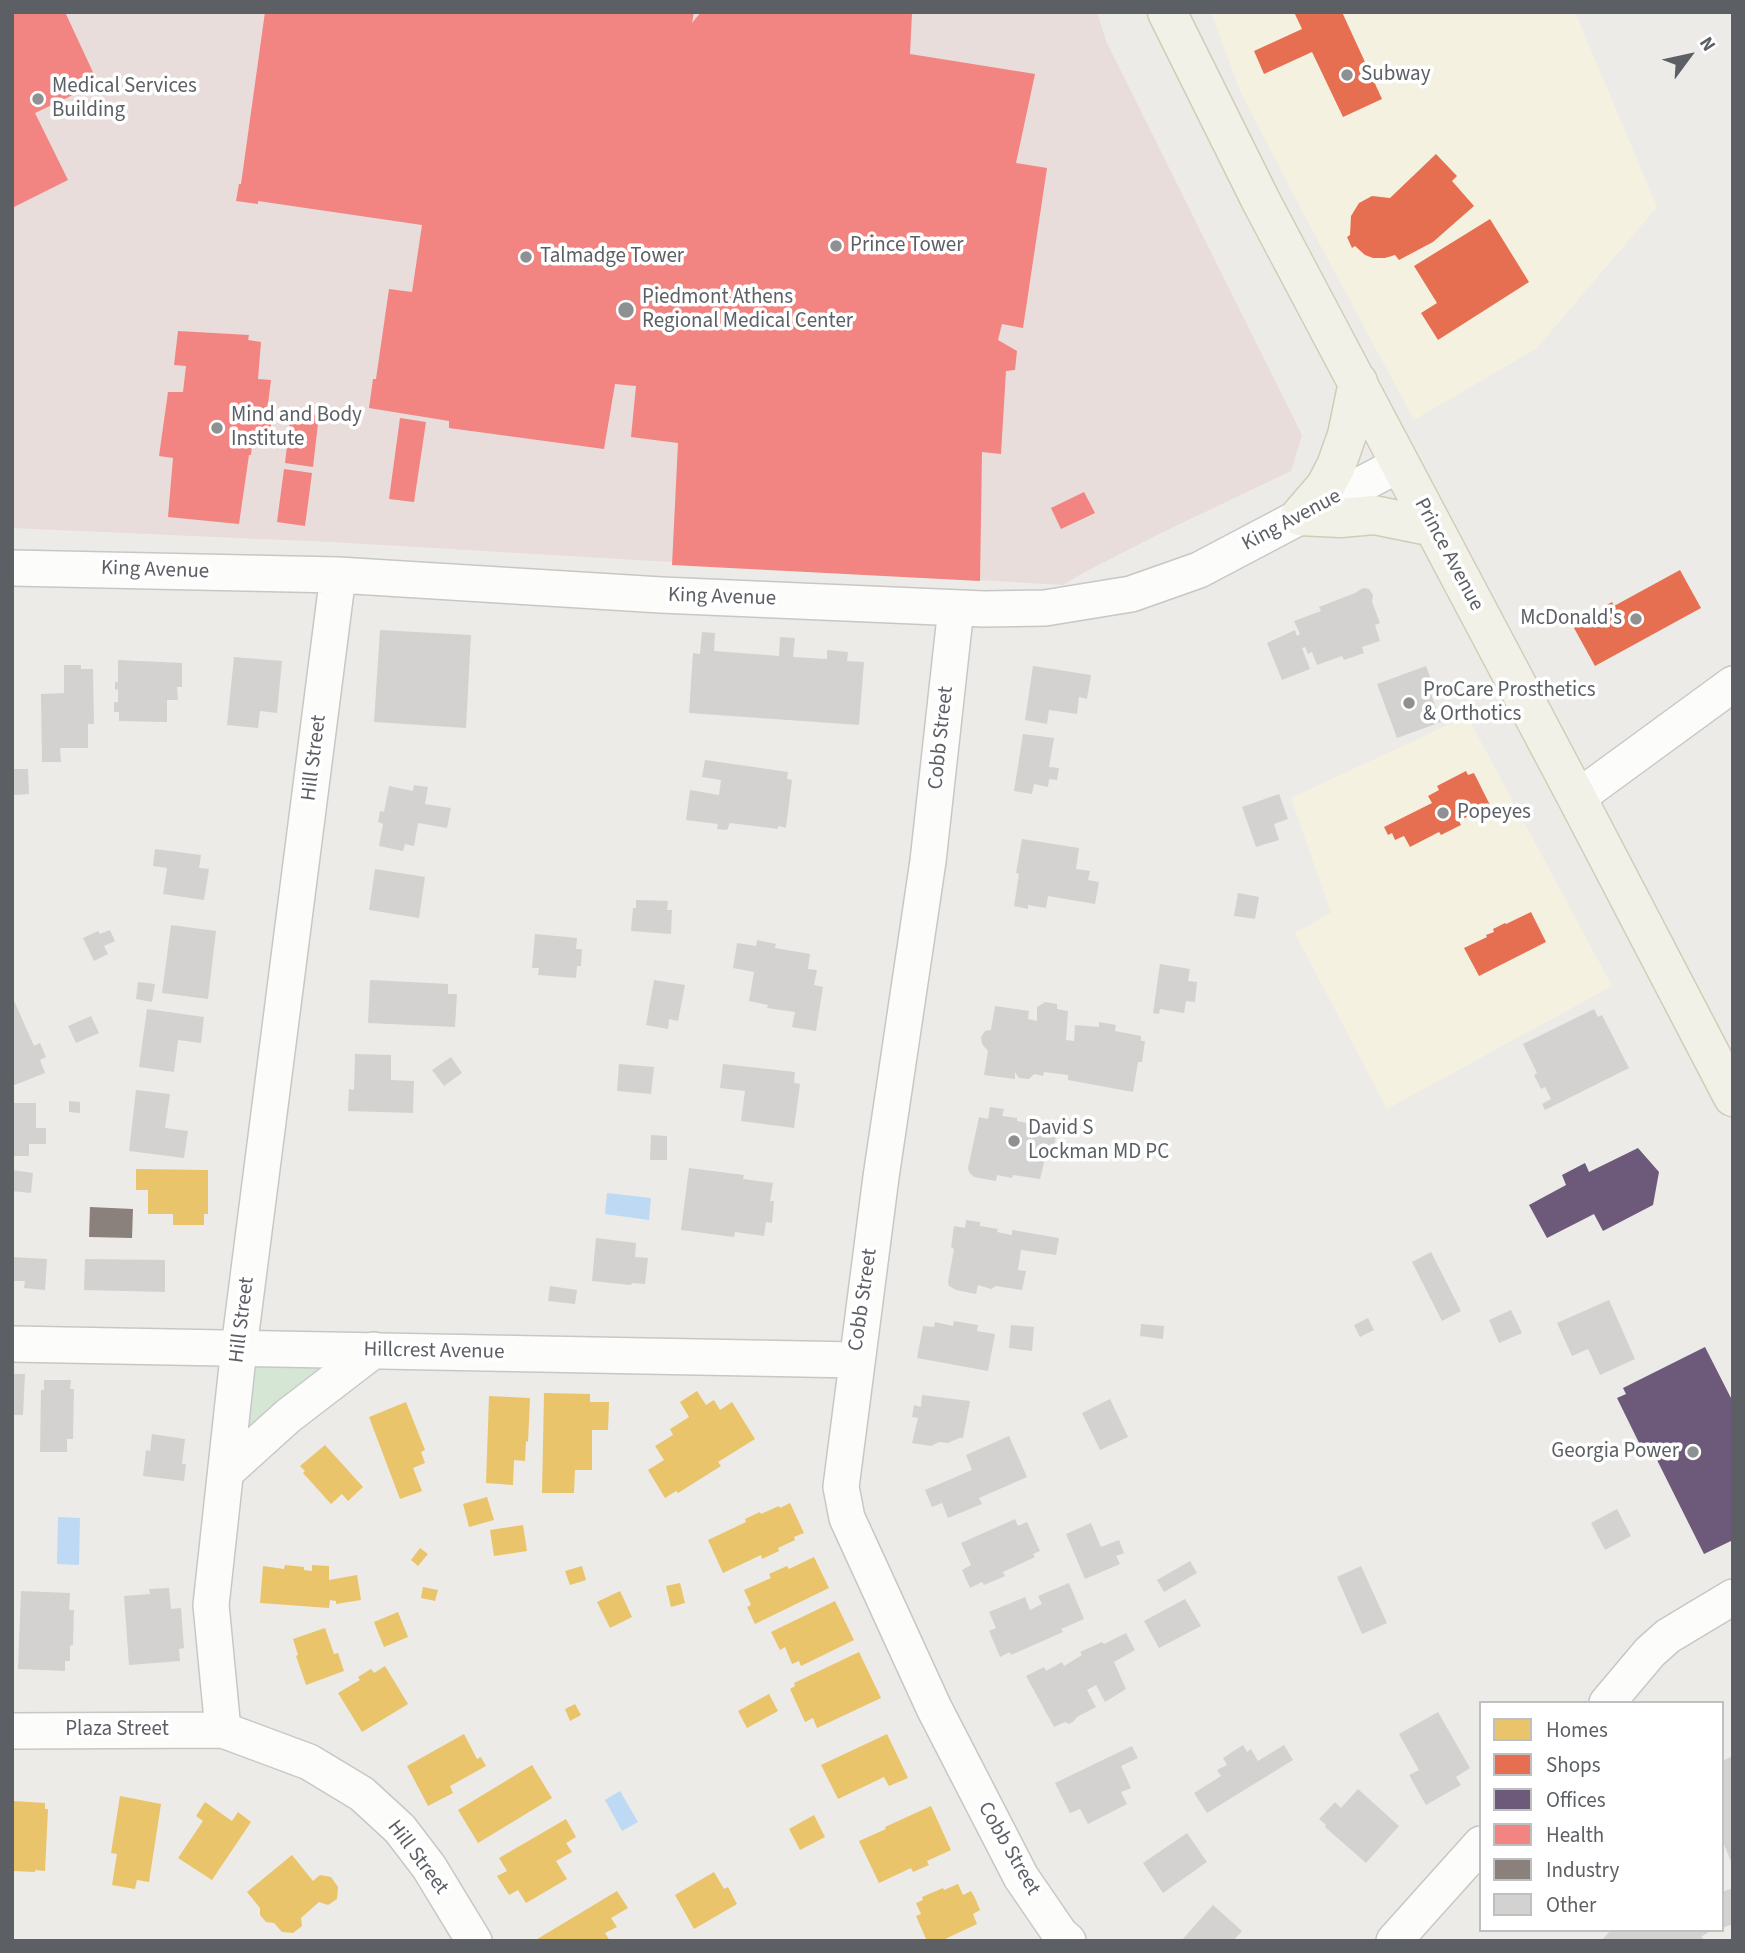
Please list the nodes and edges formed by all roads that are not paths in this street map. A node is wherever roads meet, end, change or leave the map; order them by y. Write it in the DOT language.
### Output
graph roads {
  1 [pos="1167,12"];
  2 [pos="1358,382"];
  3 [pos="1400,464"];
  4 [pos="1300,516"];
  5 [pos="1433,527"];
  6 [pos="12,568"];
  7 [pos="338,575"];
  8 [pos="956,608"];
  9 [pos="1733,684"];
  10 [pos="1577,798"];
  11 [pos="1733,1097"];
  12 [pos="12,1344"];
  13 [pos="239,1348"];
  14 [pos="374,1350"];
  15 [pos="856,1360"];
  16 [pos="226,1472"];
  17 [pos="1733,1597"];
  18 [pos="1609,1701"];
  19 [pos="222,1730"];
  20 [pos="12,1731"];
  21 [pos="1479,1846"];
  22 [pos="1061,1938"];
  23 [pos="474,1941"];
  24 [pos="1394,1941"];
  1 -- 2 [label="main road, Prince Avenue"];
  2 -- 3 [label="main road, Prince Avenue"];
  2 -- 4 [label="main road"];
  3 -- 4 [label="street, King Avenue"];
  3 -- 5 [label="main road, Prince Avenue"];
  4 -- 5 [label="main road"];
  4 -- 8 [label="street, King Avenue"];
  5 -- 10 [label="main road, Prince Avenue"];
  6 -- 7 [label="street, King Avenue"];
  7 -- 8 [label="street, King Avenue"];
  7 -- 13 [label="street, Hill Street"];
  8 -- 15 [label="street, Cobb Street"];
  9 -- 10 [label="street"];
  10 -- 11 [label="main road, Prince Avenue"];
  12 -- 13 [label="street, Hillcrest Avenue"];
  13 -- 14 [label="street, Hillcrest Avenue"];
  13 -- 16 [label="street, Hill Street"];
  14 -- 15 [label="street, Hillcrest Avenue"];
  14 -- 16 [label="street"];
  15 -- 22 [label="street, Cobb Street"];
  16 -- 19 [label="street, Hill Street"];
  17 -- 18 [label="street"];
  19 -- 20 [label="street, Plaza Street"];
  19 -- 23 [label="street, Hill Street"];
  21 -- 24 [label="street"];
}
